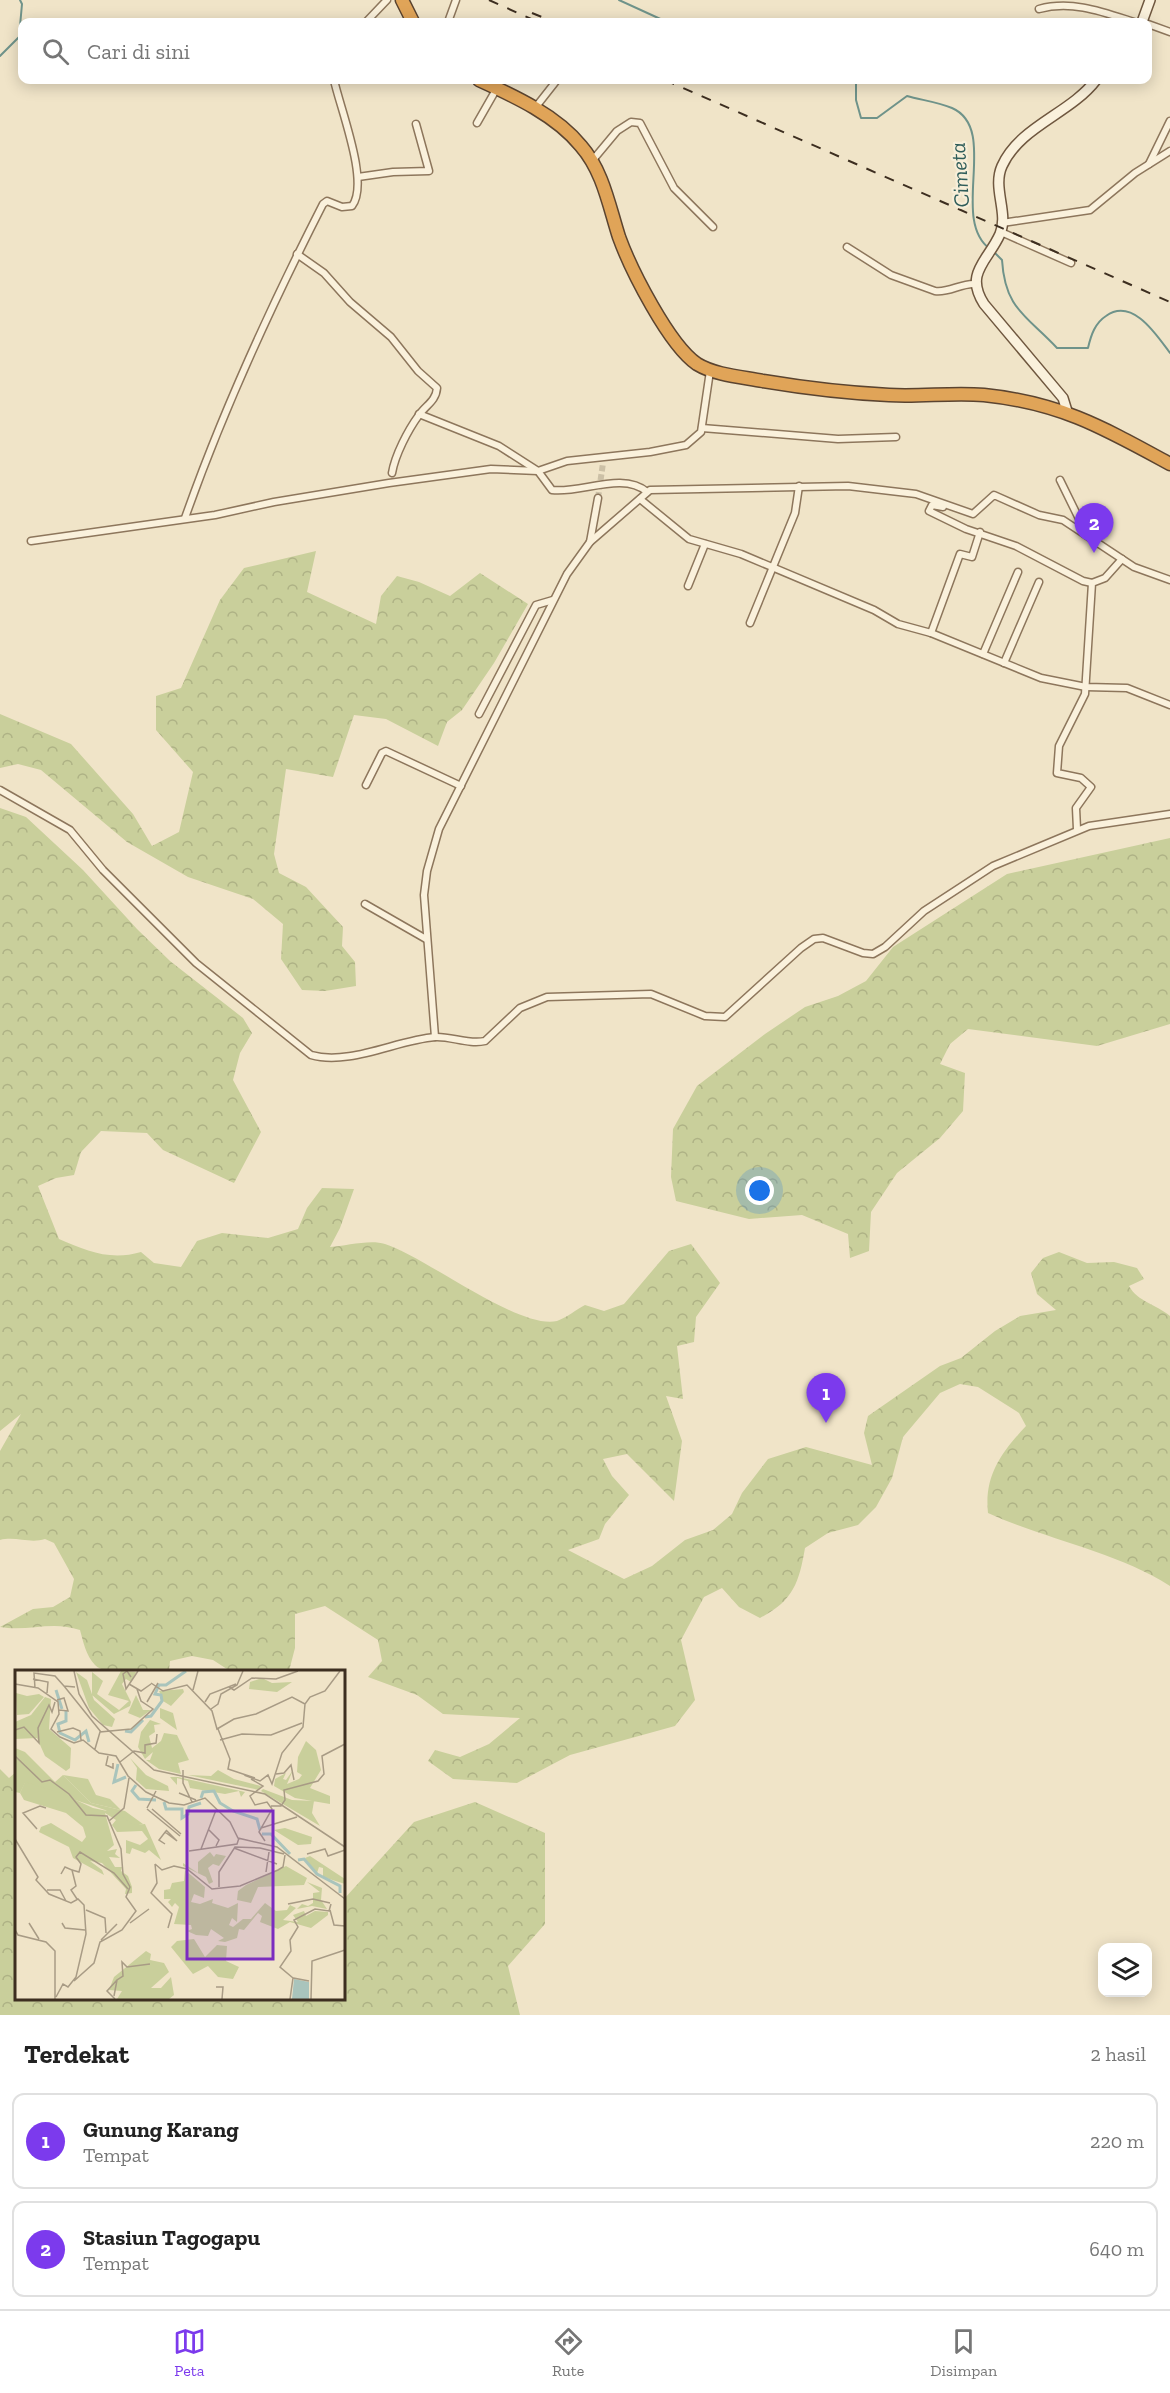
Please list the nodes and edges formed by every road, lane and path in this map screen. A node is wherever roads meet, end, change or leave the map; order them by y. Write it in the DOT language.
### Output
graph roads {
  1 [pos="387,0"];
  2 [pos="402,0"];
  3 [pos="456,0"];
  4 [pos="1150,0"];
  5 [pos="1039,9"];
  6 [pos="370,18"];
  7 [pos="411,18"];
  8 [pos="449,18"];
  9 [pos="1121,18"];
  10 [pos="1145,18"];
  11 [pos="1152,26"];
  12 [pos="1170,32"];
  13 [pos="335,84"];
  14 [pos="487,84"];
  15 [pos="491,84"];
  16 [pos="554,84"];
  17 [pos="1092,84"];
  18 [pos="535,109"];
  19 [pos="1170,121"];
  20 [pos="477,123"];
  21 [pos="416,124"];
  22 [pos="1170,152"];
  23 [pos="592,161"];
  24 [pos="1149,165"];
  25 [pos="358,177"];
  26 [pos="713,227"];
  27 [pos="1001,227"];
  28 [pos="847,247"];
  29 [pos="297,254"];
  30 [pos="1071,263"];
  31 [pos="975,284"];
  32 [pos="710,369"];
  33 [pos="1067,411"];
  34 [pos="419,414"];
  35 [pos="702,428"];
  36 [pos="896,437"];
  37 [pos="1170,464"];
  38 [pos="538,471"];
  39 [pos="392,473"];
  40 [pos="1060,480"];
  41 [pos="799,486"];
  42 [pos="647,492"];
  43 [pos="598,498"];
  44 [pos="640,499"];
  45 [pos="959,510"];
  46 [pos="185,518"];
  47 [pos="980,532"];
  48 [pos="1087,536"];
  49 [pos="31,541"];
  50 [pos="590,542"];
  51 [pos="705,544"];
  52 [pos="1122,559"];
  53 [pos="774,569"];
  54 [pos="1018,572"];
  55 [pos="1170,580"];
  56 [pos="1039,582"];
  57 [pos="1092,583"];
  58 [pos="688,585"];
  59 [pos="553,600"];
  60 [pos="750,623"];
  61 [pos="931,633"];
  62 [pos="983,654"];
  63 [pos="1004,663"];
  64 [pos="1086,687"];
  65 [pos="1170,705"];
  66 [pos="479,714"];
  67 [pos="366,785"];
  68 [pos="461,786"];
  69 [pos="0,790"];
  70 [pos="1170,814"];
  71 [pos="1077,829"];
  72 [pos="365,904"];
  73 [pos="426,939"];
  74 [pos="435,1037"];
  1 -- 6 [label="street"];
  2 -- 7 [label="highway"];
  3 -- 8 [label="street"];
  4 -- 10 [label="street"];
  5 -- 9 [label="street"];
  11 -- 12 [label="street"];
  13 -- 25 [label="street"];
  14 -- 20 [label="street"];
  15 -- 18 [label="highway"];
  16 -- 18 [label="street"];
  17 -- 27 [label="street"];
  18 -- 23 [label="highway"];
  19 -- 24 [label="street"];
  21 -- 25 [label="street"];
  22 -- 24 [label="street"];
  23 -- 26 [label="street"];
  23 -- 32 [label="highway"];
  24 -- 27 [label="street"];
  25 -- 29 [label="street"];
  27 -- 30 [label="street"];
  27 -- 31 [label="street"];
  28 -- 31 [label="street"];
  29 -- 34 [label="street"];
  29 -- 46 [label="street"];
  31 -- 33 [label="street"];
  32 -- 33 [label="highway"];
  32 -- 35 [label="street"];
  33 -- 37 [label="highway"];
  34 -- 38 [label="street"];
  34 -- 39 [label="street"];
  35 -- 36 [label="street"];
  35 -- 38 [label="street"];
  38 -- 42 [label="street"];
  38 -- 46 [label="street"];
  40 -- 48 [label="street"];
  41 -- 42 [label="street"];
  41 -- 45 [label="street"];
  41 -- 53 [label="street"];
  42 -- 44 [label="street"];
  43 -- 50 [label="street"];
  44 -- 50 [label="street"];
  44 -- 51 [label="street"];
  45 -- 47 [label="street"];
  45 -- 48 [label="street"];
  46 -- 49 [label="street"];
  47 -- 57 [label="street"];
  47 -- 61 [label="street"];
  48 -- 52 [label="street"];
  50 -- 59 [label="street"];
  51 -- 53 [label="street"];
  51 -- 58 [label="street"];
  52 -- 55 [label="street"];
  52 -- 57 [label="street"];
  53 -- 60 [label="street"];
  53 -- 61 [label="street"];
  54 -- 62 [label="street"];
  56 -- 63 [label="street"];
  57 -- 64 [label="street"];
  59 -- 66 [label="street"];
  59 -- 68 [label="street"];
  61 -- 62 [label="street"];
  62 -- 63 [label="street"];
  63 -- 64 [label="street"];
  64 -- 65 [label="street"];
  64 -- 71 [label="street"];
  67 -- 68 [label="street"];
  68 -- 73 [label="street"];
  69 -- 74 [label="street"];
  70 -- 71 [label="street"];
  71 -- 74 [label="street"];
  72 -- 73 [label="street"];
  73 -- 74 [label="street"];
}
